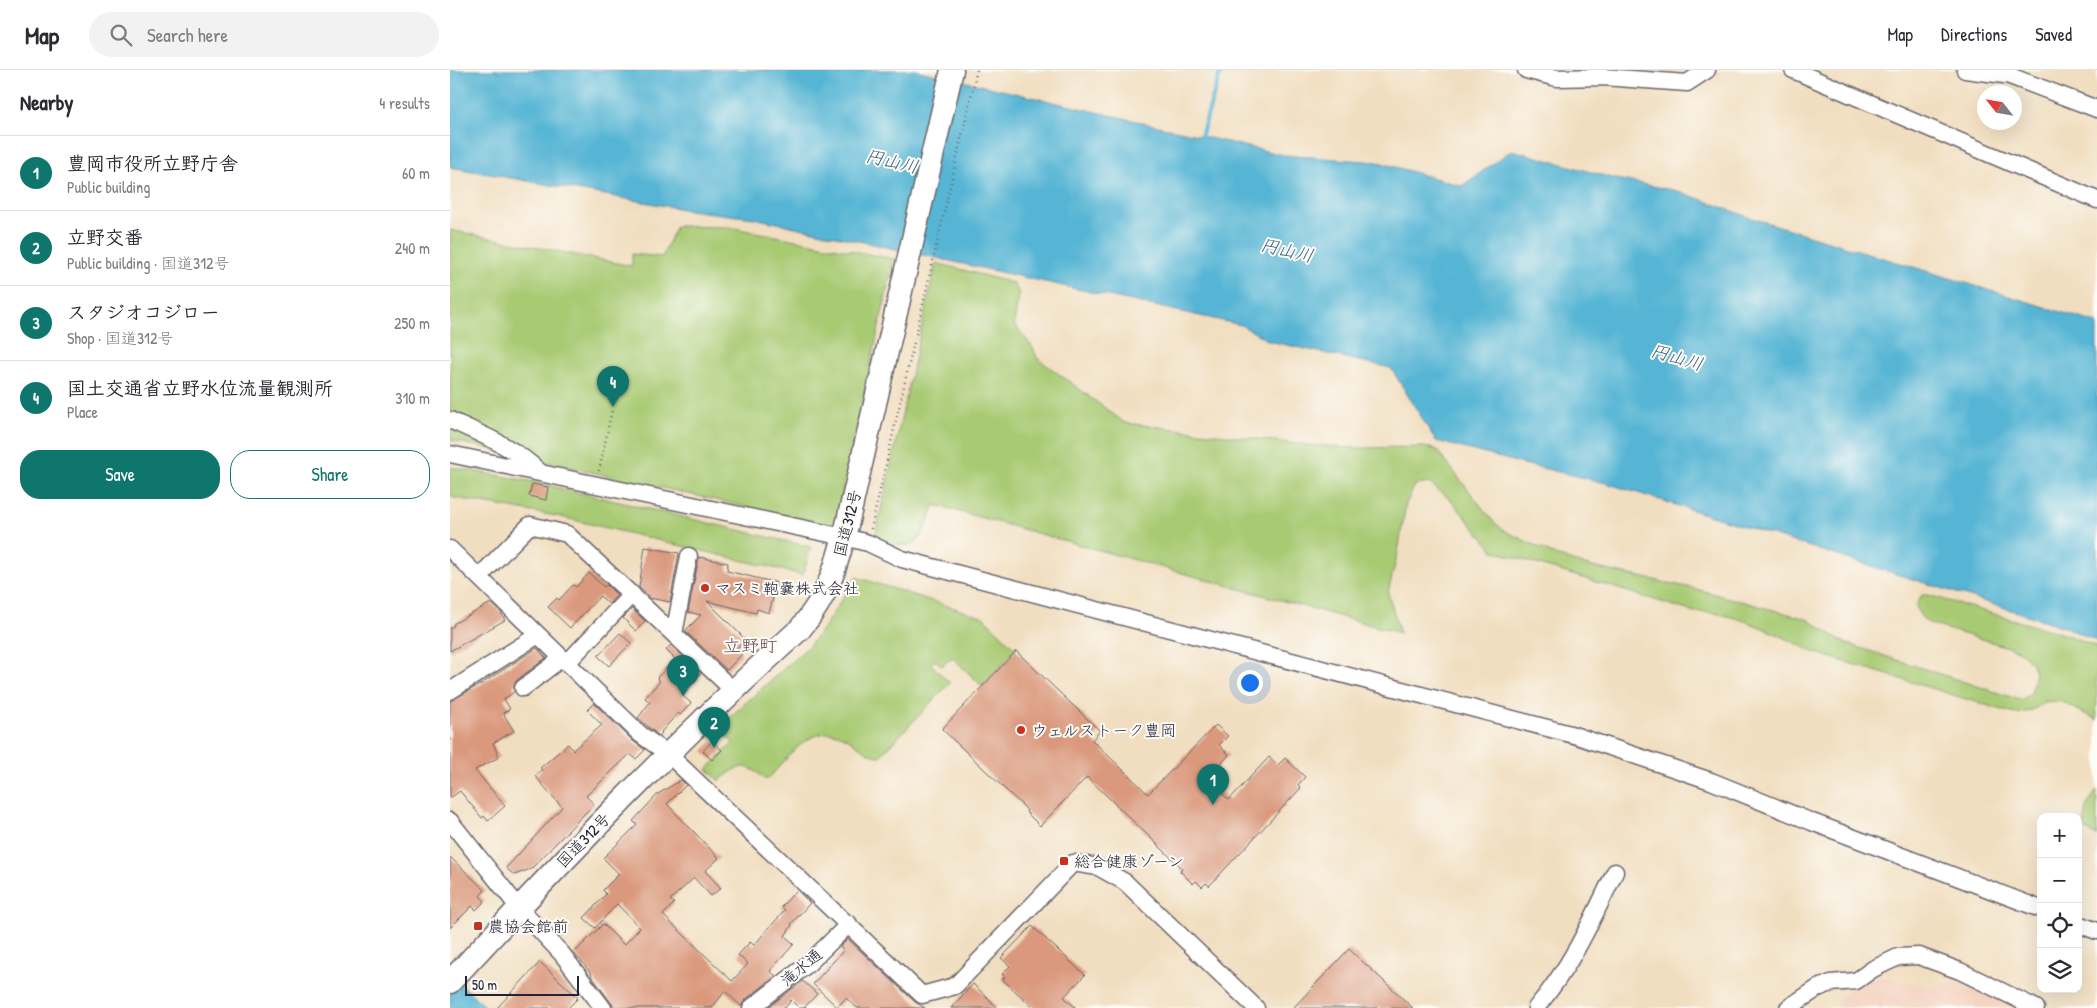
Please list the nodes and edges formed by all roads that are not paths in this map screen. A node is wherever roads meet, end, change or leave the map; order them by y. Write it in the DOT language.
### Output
graph roads {
  1 [pos="952,70"];
  2 [pos="1526,70"];
  3 [pos="1707,70"];
  4 [pos="1793,70"];
  5 [pos="1965,70"];
  6 [pos="2005,72"];
  7 [pos="2097,109"];
  8 [pos="2097,200"];
  9 [pos="450,420"];
  10 [pos="450,454"];
  11 [pos="540,473"];
  12 [pos="846,531"];
  13 [pos="450,549"];
  14 [pos="689,556"];
  15 [pos="479,577"];
  16 [pos="632,594"];
  17 [pos="674,634"];
  18 [pos="538,635"];
  19 [pos="565,660"];
  20 [pos="523,688"];
  21 [pos="450,690"];
  22 [pos="734,691"];
  23 [pos="668,754"];
  24 [pos="450,821"];
  25 [pos="1615,872"];
  26 [pos="2037,907"];
  27 [pos="519,908"];
  28 [pos="849,924"];
  29 [pos="2082,925"];
  30 [pos="2097,931"];
  31 [pos="451,981"];
  32 [pos="922,995"];
  33 [pos="603,1008"];
  34 [pos="751,1008"];
  35 [pos="933,1008"];
  36 [pos="1256,1008"];
  37 [pos="1536,1008"];
  38 [pos="1788,1008"];
  39 [pos="2036,1008"];
  1 -- 12 [label="highway, 国道312号"];
  2 -- 3 [label="street"];
  4 -- 8 [label="street"];
  5 -- 6 [label="street"];
  6 -- 7 [label="street"];
  9 -- 11 [label="street"];
  10 -- 11 [label="street"];
  11 -- 12 [label="street"];
  12 -- 22 [label="highway, 国道312号"];
  12 -- 26 [label="street"];
  13 -- 15 [label="street"];
  14 -- 17 [label="street"];
  15 -- 16 [label="street"];
  15 -- 18 [label="street"];
  16 -- 17 [label="street"];
  16 -- 19 [label="street"];
  17 -- 22 [label="street"];
  18 -- 19 [label="street"];
  18 -- 21 [label="street"];
  19 -- 20 [label="street"];
  19 -- 23 [label="street"];
  22 -- 23 [label="highway, 国道312号"];
  23 -- 27 [label="highway, 国道312号"];
  23 -- 28 [label="street"];
  24 -- 27 [label="street"];
  25 -- 37 [label="street"];
  27 -- 31 [label="highway, 国道312号"];
  27 -- 33 [label="street"];
  28 -- 32 [label="street"];
  28 -- 34 [label="street, 滝水通"];
  29 -- 30 [label="street"];
  32 -- 35 [label="street"];
  32 -- 36 [label="street"];
  38 -- 39 [label="street"];
}
